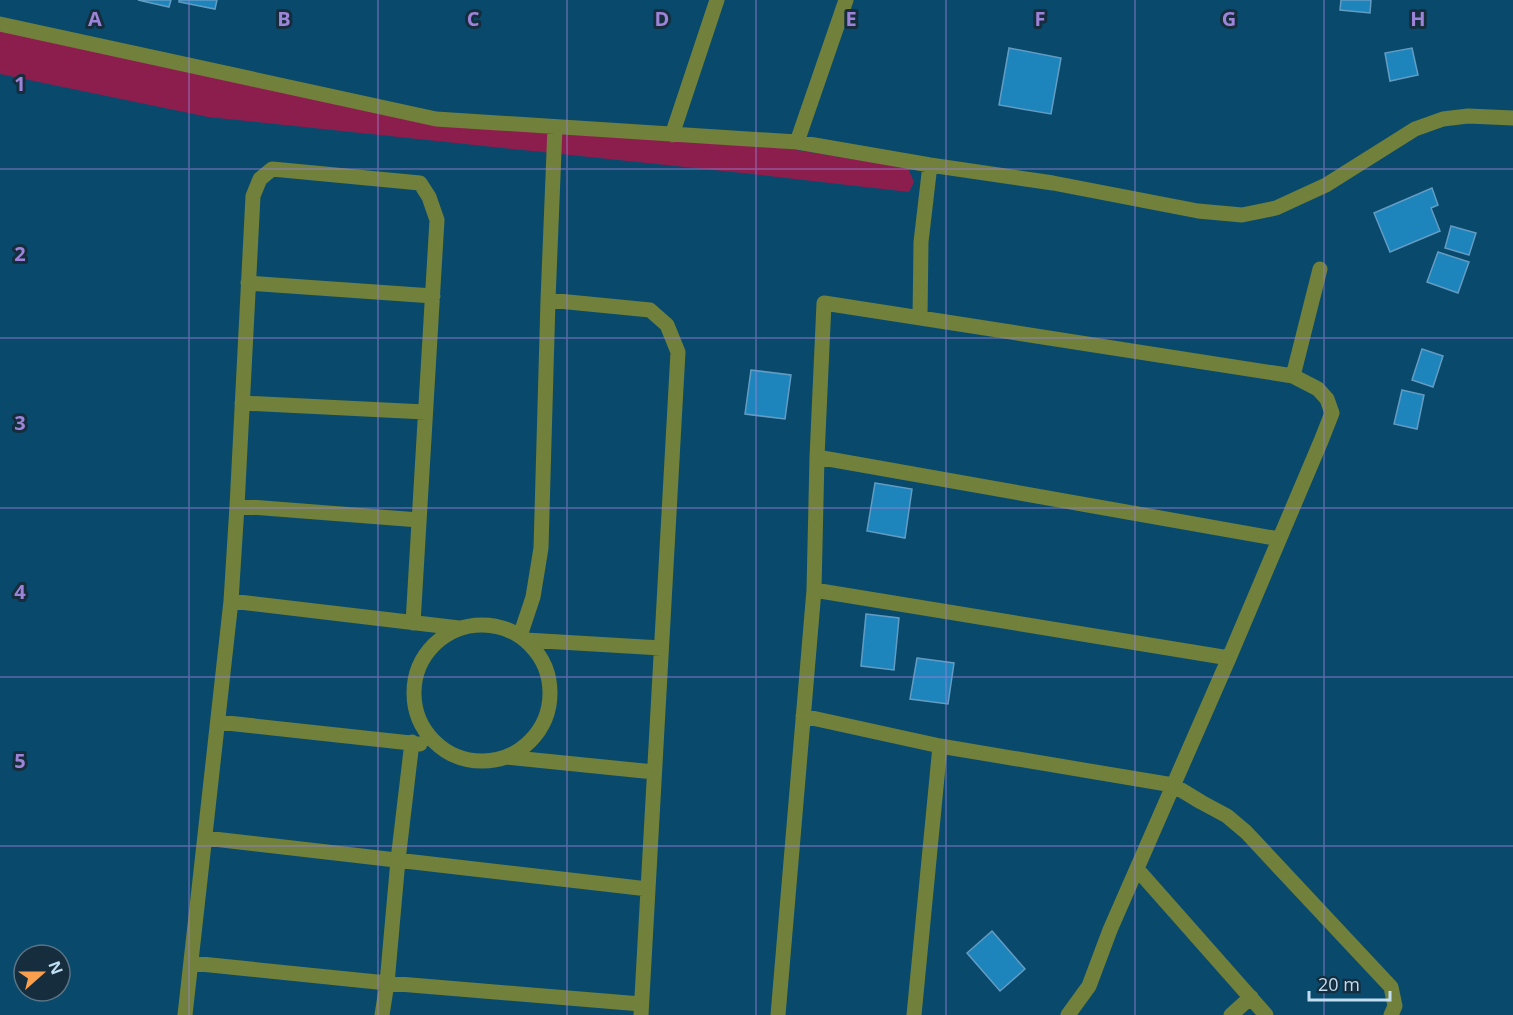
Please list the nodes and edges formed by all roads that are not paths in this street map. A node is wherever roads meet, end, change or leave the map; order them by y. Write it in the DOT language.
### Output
graph roads {
  1 [pos="717,0"];
  2 [pos="846,0"];
  3 [pos="0,24"];
  4 [pos="1513,118"];
  5 [pos="555,127"];
  6 [pos="672,135"];
  7 [pos="797,142"];
  8 [pos="930,165"];
  9 [pos="1320,268"];
  10 [pos="248,283"];
  11 [pos="433,296"];
  12 [pos="548,300"];
  13 [pos="920,318"];
  14 [pos="1293,376"];
  15 [pos="242,403"];
  16 [pos="426,412"];
  17 [pos="817,457"];
  18 [pos="237,506"];
  19 [pos="419,520"];
  20 [pos="1279,539"];
  21 [pos="814,590"];
  22 [pos="231,601"];
  23 [pos="413,623"];
  24 [pos="459,628"];
  25 [pos="523,638"];
  26 [pos="662,648"];
  27 [pos="1229,657"];
  28 [pos="803,716"];
  29 [pos="218,722"];
  30 [pos="412,742"];
  31 [pos="439,746"];
  32 [pos="940,746"];
  33 [pos="506,758"];
  34 [pos="654,772"];
  35 [pos="1173,785"];
  36 [pos="205,838"];
  37 [pos="399,860"];
  38 [pos="1137,869"];
  39 [pos="648,889"];
  40 [pos="191,963"];
  41 [pos="387,983"];
  42 [pos="1251,998"];
  43 [pos="641,1010"];
  44 [pos="185,1015"];
  45 [pos="382,1015"];
  46 [pos="778,1015"];
  47 [pos="914,1015"];
  48 [pos="1068,1015"];
  49 [pos="1232,1015"];
  50 [pos="1266,1015"];
  51 [pos="1391,1015"];
  1 -- 6 [label="street"];
  2 -- 7 [label="street"];
  3 -- 5 [label="street"];
  4 -- 8 [label="street"];
  5 -- 6 [label="street"];
  5 -- 12 [label="street"];
  6 -- 7 [label="street"];
  7 -- 8 [label="street"];
  8 -- 13 [label="street"];
  9 -- 14 [label="street"];
  10 -- 11 [label="street"];
  10 -- 11 [label="street"];
  10 -- 15 [label="street"];
  11 -- 16 [label="street"];
  12 -- 25 [label="street"];
  12 -- 26 [label="street"];
  13 -- 14 [label="street"];
  13 -- 17 [label="street"];
  14 -- 20 [label="street"];
  15 -- 16 [label="street"];
  15 -- 18 [label="street"];
  16 -- 19 [label="street"];
  17 -- 20 [label="street"];
  17 -- 21 [label="street"];
  18 -- 19 [label="street"];
  18 -- 22 [label="street"];
  19 -- 23 [label="street"];
  20 -- 27 [label="street"];
  21 -- 27 [label="street"];
  21 -- 28 [label="street"];
  22 -- 23 [label="street"];
  22 -- 29 [label="street"];
  23 -- 24 [label="street"];
  24 -- 25 [label="street"];
  24 -- 31 [label="street"];
  25 -- 26 [label="street"];
  25 -- 33 [label="street"];
  26 -- 34 [label="street"];
  27 -- 35 [label="street"];
  28 -- 32 [label="street"];
  28 -- 46 [label="street"];
  29 -- 30 [label="street"];
  29 -- 36 [label="street"];
  30 -- 31 [label="street"];
  30 -- 37 [label="street"];
  31 -- 33 [label="street"];
  32 -- 35 [label="street"];
  32 -- 47 [label="street"];
  33 -- 34 [label="street"];
  34 -- 39 [label="street"];
  35 -- 38 [label="street"];
  35 -- 51 [label="street"];
  36 -- 37 [label="street"];
  36 -- 40 [label="street"];
  37 -- 39 [label="street"];
  37 -- 41 [label="street"];
  38 -- 42 [label="street"];
  38 -- 48 [label="street"];
  39 -- 43 [label="street"];
  40 -- 41 [label="street"];
  40 -- 44 [label="street"];
  41 -- 43 [label="street"];
  41 -- 45 [label="street"];
  42 -- 49 [label="street"];
  42 -- 50 [label="street"];
}
